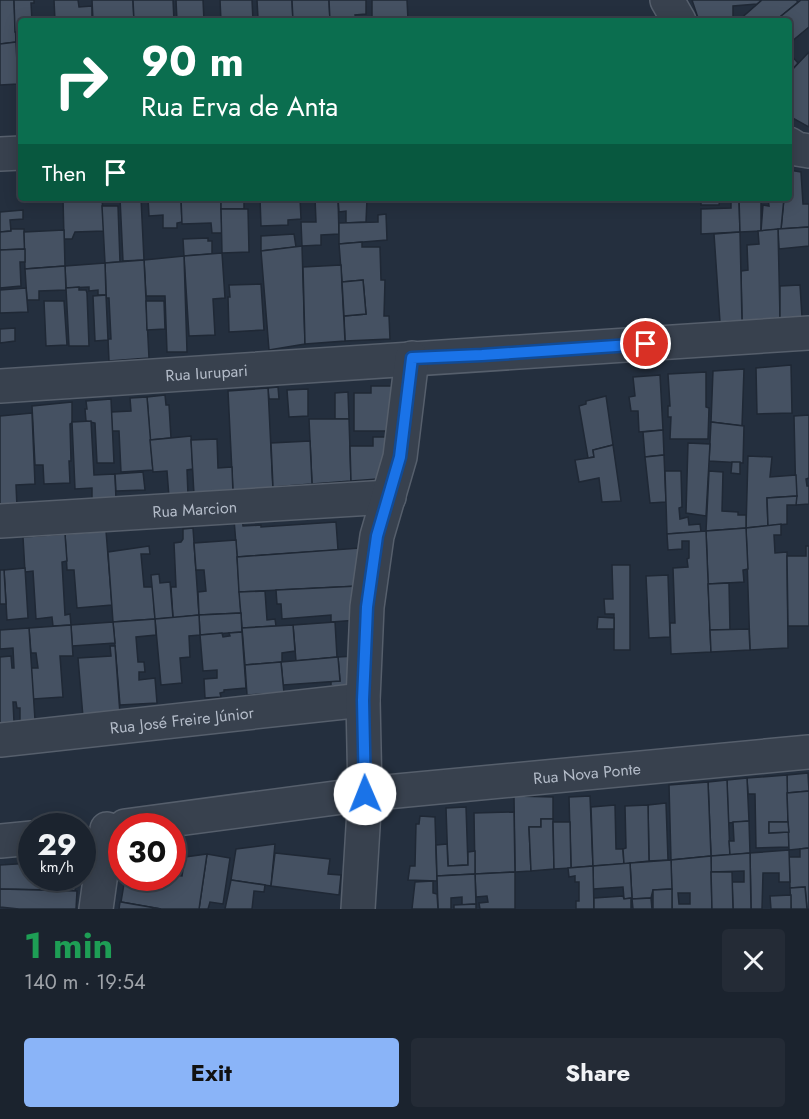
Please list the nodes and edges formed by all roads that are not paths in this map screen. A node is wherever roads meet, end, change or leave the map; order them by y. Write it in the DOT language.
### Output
graph roads {
  1 [pos="667,0"];
  2 [pos="677,18"];
  3 [pos="792,146"];
  4 [pos="809,151"];
  5 [pos="18,153"];
  6 [pos="0,154"];
  7 [pos="809,333"];
  8 [pos="412,358"];
  9 [pos="0,386"];
  10 [pos="389,496"];
  11 [pos="0,521"];
  12 [pos="363,700"];
  13 [pos="0,740"];
  14 [pos="809,752"];
  15 [pos="365,794"];
  16 [pos="186,818"];
  17 [pos="108,835"];
  18 [pos="18,839"];
  19 [pos="0,841"];
  20 [pos="96,909"];
  21 [pos="358,909"];
  1 -- 2 [label="street"];
  3 -- 4 [label="street"];
  5 -- 6 [label="street"];
  7 -- 8 [label="street, Rua Iurupari"];
  8 -- 9 [label="street, Rua Iurupari"];
  8 -- 10 [label="street"];
  10 -- 11 [label="street, Rua Marcion"];
  10 -- 12 [label="street"];
  12 -- 13 [label="street, Rua José Freire Júnior"];
  12 -- 15 [label="street"];
  14 -- 15 [label="street, Rua Nova Ponte"];
  15 -- 16 [label="street"];
  15 -- 21 [label="street"];
  17 -- 20 [label="street"];
  18 -- 19 [label="street"];
}
